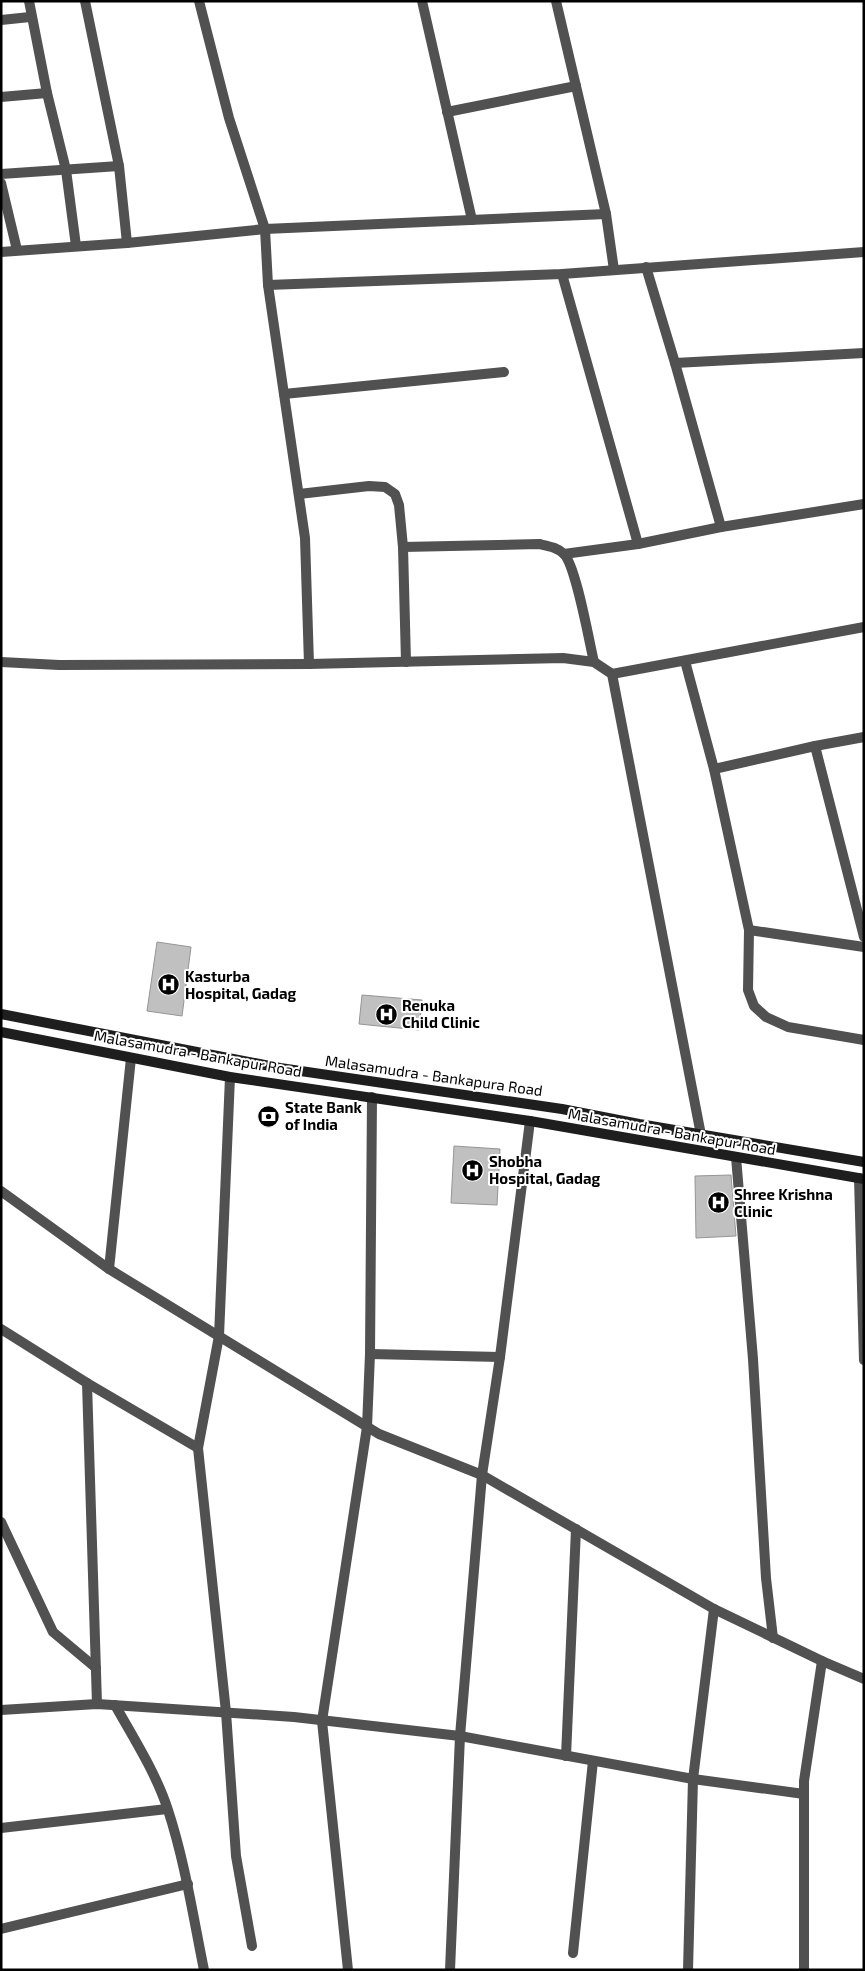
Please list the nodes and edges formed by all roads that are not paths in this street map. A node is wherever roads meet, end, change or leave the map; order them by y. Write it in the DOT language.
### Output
graph roads {
  1 [pos="29,1"];
  2 [pos="85,1"];
  3 [pos="199,1"];
  4 [pos="422,1"];
  5 [pos="556,1"];
  6 [pos="30,17"];
  7 [pos="1,20"];
  8 [pos="576,86"];
  9 [pos="47,93"];
  10 [pos="1,97"];
  11 [pos="447,112"];
  12 [pos="119,166"];
  13 [pos="66,170"];
  14 [pos="1,174"];
  15 [pos="1,183"];
  16 [pos="606,214"];
  17 [pos="472,220"];
  18 [pos="265,229"];
  19 [pos="127,242"];
  20 [pos="76,246"];
  21 [pos="17,250"];
  22 [pos="1,252"];
  23 [pos="864,252"];
  24 [pos="646,267"];
  25 [pos="614,270"];
  26 [pos="562,274"];
  27 [pos="268,285"];
  28 [pos="864,353"];
  29 [pos="675,364"];
  30 [pos="504,372"];
  31 [pos="284,394"];
  32 [pos="299,494"];
  33 [pos="864,504"];
  34 [pos="721,528"];
  35 [pos="638,544"];
  36 [pos="403,547"];
  37 [pos="564,554"];
  38 [pos="864,628"];
  39 [pos="685,661"];
  40 [pos="1,662"];
  41 [pos="406,662"];
  42 [pos="594,662"];
  43 [pos="309,664"];
  44 [pos="612,674"];
  45 [pos="864,737"];
  46 [pos="815,746"];
  47 [pos="714,769"];
  48 [pos="749,930"];
  49 [pos="864,937"];
  50 [pos="864,947"];
  51 [pos="1,1014"];
  52 [pos="1,1032"];
  53 [pos="864,1040"];
  54 [pos="131,1058"];
  55 [pos="230,1077"];
  56 [pos="372,1097"];
  57 [pos="530,1121"];
  58 [pos="701,1135"];
  59 [pos="736,1158"];
  60 [pos="864,1162"];
  61 [pos="861,1178"];
  62 [pos="1,1191"];
  63 [pos="109,1269"];
  64 [pos="1,1329"];
  65 [pos="219,1336"];
  66 [pos="370,1354"];
  67 [pos="500,1357"];
  68 [pos="864,1360"];
  69 [pos="87,1383"];
  70 [pos="367,1427"];
  71 [pos="198,1448"];
  72 [pos="482,1475"];
  73 [pos="1,1522"];
  74 [pos="576,1529"];
  75 [pos="714,1609"];
  76 [pos="773,1638"];
  77 [pos="822,1662"];
  78 [pos="96,1668"];
  79 [pos="864,1679"];
  80 [pos="97,1704"];
  81 [pos="114,1705"];
  82 [pos="1,1710"];
  83 [pos="226,1712"];
  84 [pos="322,1721"];
  85 [pos="460,1736"];
  86 [pos="566,1756"];
  87 [pos="593,1761"];
  88 [pos="693,1779"];
  89 [pos="804,1794"];
  90 [pos="167,1809"];
  91 [pos="1,1828"];
  92 [pos="188,1884"];
  93 [pos="1,1929"];
  94 [pos="252,1946"];
  95 [pos="573,1953"];
  96 [pos="202,1970"];
  97 [pos="348,1970"];
  98 [pos="450,1970"];
  99 [pos="688,1970"];
  100 [pos="804,1970"];
  1 -- 6 [label="street"];
  2 -- 12 [label="street"];
  3 -- 18 [label="street"];
  4 -- 11 [label="street"];
  5 -- 8 [label="street"];
  6 -- 7 [label="street"];
  6 -- 9 [label="street"];
  8 -- 11 [label="street"];
  8 -- 16 [label="street"];
  9 -- 10 [label="street"];
  9 -- 13 [label="street"];
  11 -- 17 [label="street"];
  12 -- 13 [label="street"];
  12 -- 19 [label="street"];
  13 -- 14 [label="street"];
  13 -- 20 [label="street"];
  15 -- 21 [label="street"];
  16 -- 17 [label="street"];
  16 -- 25 [label="street"];
  17 -- 18 [label="street"];
  18 -- 19 [label="street"];
  18 -- 27 [label="street"];
  19 -- 20 [label="street"];
  20 -- 21 [label="street"];
  21 -- 22 [label="street"];
  23 -- 24 [label="street"];
  24 -- 25 [label="street"];
  24 -- 29 [label="street"];
  25 -- 26 [label="street"];
  26 -- 27 [label="street"];
  26 -- 35 [label="street"];
  27 -- 31 [label="street"];
  28 -- 29 [label="street"];
  29 -- 34 [label="street"];
  30 -- 31 [label="street"];
  31 -- 32 [label="street"];
  32 -- 36 [label="street"];
  32 -- 43 [label="street"];
  33 -- 34 [label="street"];
  34 -- 35 [label="street"];
  35 -- 37 [label="street"];
  36 -- 37 [label="street"];
  36 -- 41 [label="street"];
  37 -- 42 [label="street"];
  38 -- 39 [label="street"];
  39 -- 44 [label="street"];
  39 -- 47 [label="street"];
  40 -- 43 [label="street"];
  41 -- 42 [label="street"];
  41 -- 43 [label="street"];
  42 -- 44 [label="street"];
  44 -- 58 [label="street"];
  45 -- 46 [label="street"];
  46 -- 47 [label="street"];
  46 -- 49 [label="street"];
  47 -- 48 [label="street"];
  48 -- 50 [label="street"];
  48 -- 53 [label="street"];
  51 -- 58 [label="main road, Malasamudra - Bankapura Road"];
  52 -- 54 [label="main road, Malasamudra - Bankapur Road"];
  54 -- 55 [label="main road, Malasamudra - Bankapur Road"];
  54 -- 63 [label="street"];
  55 -- 56 [label="main road, Malasamudra - Bankapur Road"];
  55 -- 65 [label="street"];
  56 -- 57 [label="main road, Malasamudra - Bankapur Road"];
  56 -- 66 [label="street"];
  57 -- 59 [label="main road, Malasamudra - Bankapur Road"];
  57 -- 67 [label="street"];
  58 -- 60 [label="main road, Malasamudra - Bankapura Road"];
  59 -- 61 [label="main road, Malasamudra - Bankapur Road"];
  59 -- 76 [label="street"];
  61 -- 68 [label="street"];
  62 -- 63 [label="street"];
  63 -- 65 [label="street"];
  64 -- 69 [label="street"];
  65 -- 70 [label="street"];
  65 -- 71 [label="street"];
  66 -- 67 [label="street"];
  66 -- 70 [label="street"];
  67 -- 72 [label="street"];
  69 -- 71 [label="street"];
  69 -- 78 [label="street"];
  70 -- 72 [label="street"];
  70 -- 84 [label="street"];
  71 -- 83 [label="street"];
  72 -- 74 [label="street"];
  72 -- 85 [label="street"];
  73 -- 78 [label="street"];
  74 -- 75 [label="street"];
  74 -- 86 [label="street"];
  75 -- 76 [label="street"];
  75 -- 88 [label="street"];
  76 -- 77 [label="street"];
  77 -- 79 [label="street"];
  77 -- 89 [label="street"];
  78 -- 80 [label="street"];
  80 -- 81 [label="street"];
  80 -- 82 [label="street"];
  81 -- 83 [label="street"];
  81 -- 90 [label="street"];
  83 -- 84 [label="street"];
  83 -- 94 [label="street"];
  84 -- 85 [label="street"];
  84 -- 97 [label="street"];
  85 -- 86 [label="street"];
  85 -- 98 [label="street"];
  86 -- 87 [label="street"];
  87 -- 88 [label="street"];
  87 -- 95 [label="street"];
  88 -- 89 [label="street"];
  88 -- 99 [label="street"];
  89 -- 100 [label="street"];
  90 -- 91 [label="street"];
  90 -- 92 [label="street"];
  92 -- 93 [label="street"];
  92 -- 96 [label="street"];
}
